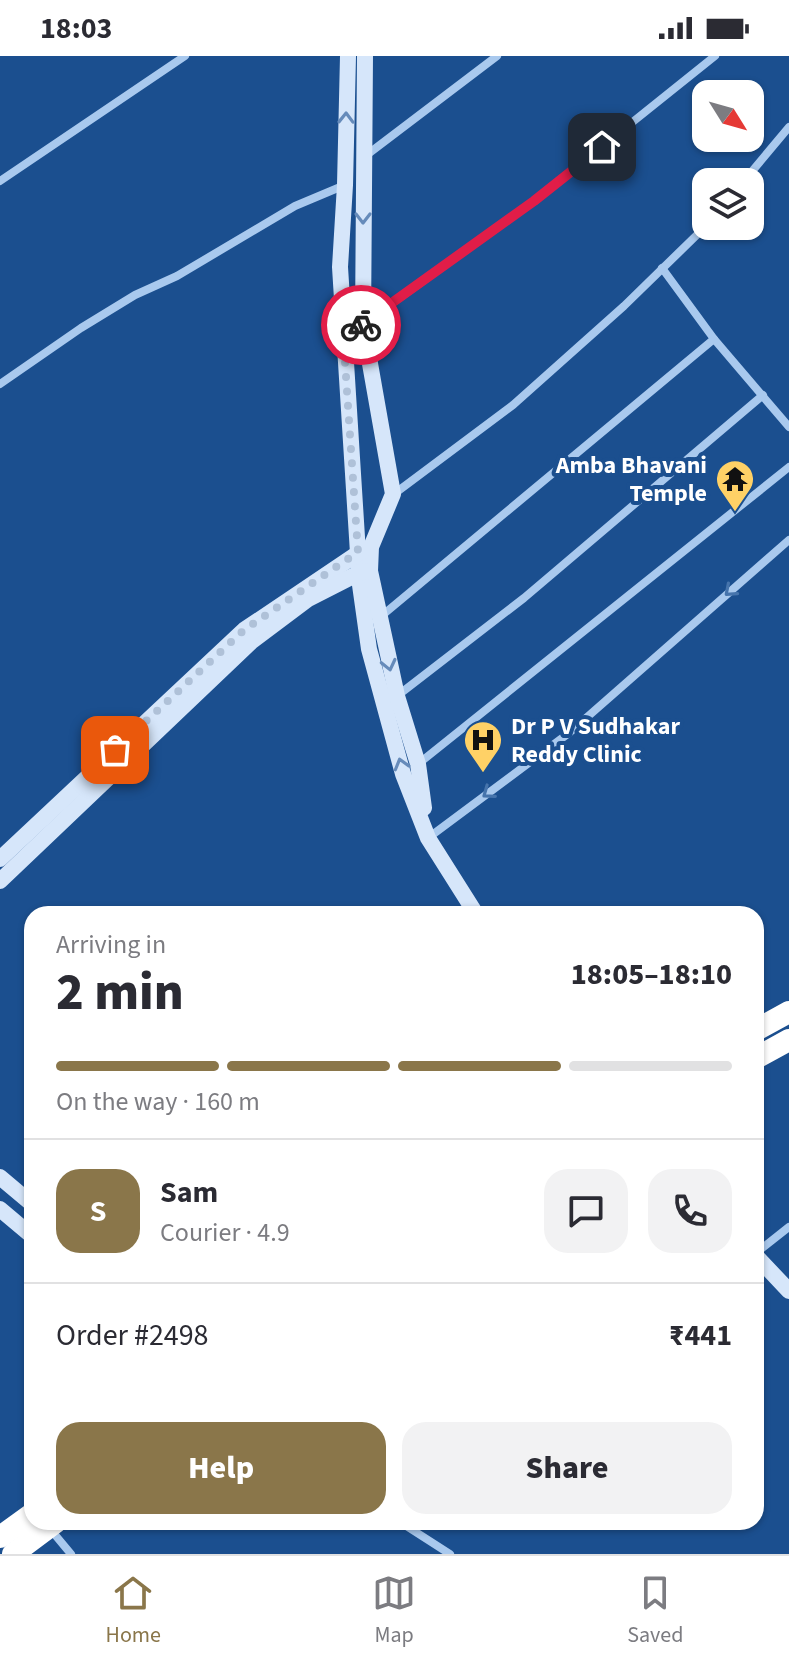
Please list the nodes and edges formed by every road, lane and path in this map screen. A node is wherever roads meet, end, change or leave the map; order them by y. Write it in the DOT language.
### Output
graph roads {
  1 [pos="185,56"];
  2 [pos="348,56"];
  3 [pos="365,56"];
  4 [pos="497,56"];
  5 [pos="715,56"];
  6 [pos="789,127"];
  7 [pos="364,157"];
  8 [pos="755,168"];
  9 [pos="364,177"];
  10 [pos="0,181"];
  11 [pos="345,185"];
  12 [pos="692,239"];
  13 [pos="662,268"];
  14 [pos="363,324"];
  15 [pos="343,333"];
  16 [pos="714,339"];
  17 [pos="0,384"];
  18 [pos="763,395"];
  19 [pos="789,427"];
  20 [pos="789,467"];
  21 [pos="393,494"];
  22 [pos="789,540"];
  23 [pos="364,550"];
  24 [pos="365,572"];
  25 [pos="378,619"];
  26 [pos="397,696"];
  27 [pos="418,764"];
  28 [pos="428,838"];
  29 [pos="0,859"];
  30 [pos="0,881"];
  31 [pos="471,906"];
  32 [pos="789,1012"];
  33 [pos="764,1026"];
  34 [pos="789,1040"];
  35 [pos="764,1054"];
  36 [pos="0,1177"];
  37 [pos="24,1197"];
  38 [pos="0,1209"];
  39 [pos="789,1227"];
  40 [pos="24,1229"];
  41 [pos="764,1247"];
  42 [pos="764,1263"];
  43 [pos="789,1291"];
  44 [pos="24,1528"];
  45 [pos="36,1530"];
  46 [pos="52,1530"];
  47 [pos="412,1530"];
  48 [pos="0,1537"];
  49 [pos="13,1554"];
  50 [pos="71,1554"];
  51 [pos="450,1554"];
  1 -- 10 [label="street"];
  11 -- 2 [label="main road, one-way"];
  3 -- 7 [label="main road"];
  4 -- 7 [label="street"];
  5 -- 14 [label="street"];
  6 -- 8 [label="street"];
  7 -- 9 [label="main road"];
  9 -- 11 [label="street"];
  9 -- 14 [label="main road, one-way"];
  11 -- 15 [label="main road"];
  11 -- 17 [label="street"];
  12 -- 13 [label="street"];
  13 -- 16 [label="street"];
  13 -- 21 [label="street"];
  14 -- 15 [label="street"];
  14 -- 21 [label="main road"];
  15 -- 23 [label="main road"];
  16 -- 18 [label="street"];
  16 -- 25 [label="street"];
  18 -- 19 [label="street"];
  18 -- 26 [label="street"];
  20 -- 27 [label="street"];
  21 -- 23 [label="main road"];
  22 -- 28 [label="street, one-way"];
  23 -- 24 [label="main road"];
  23 -- 29 [label="main road"];
  24 -- 25 [label="main road"];
  28 -- 24 [label="main road, one-way"];
  24 -- 30 [label="main road"];
  25 -- 26 [label="main road, one-way"];
  26 -- 27 [label="main road"];
  27 -- 28 [label="main road"];
  28 -- 31 [label="main road"];
  32 -- 33 [label="highway"];
  34 -- 35 [label="highway"];
  36 -- 37 [label="main road"];
  38 -- 40 [label="main road"];
  39 -- 41 [label="street"];
  42 -- 43 [label="main road"];
  44 -- 48 [label="highway"];
  45 -- 49 [label="highway"];
  46 -- 50 [label="street"];
  47 -- 51 [label="street"];
}
